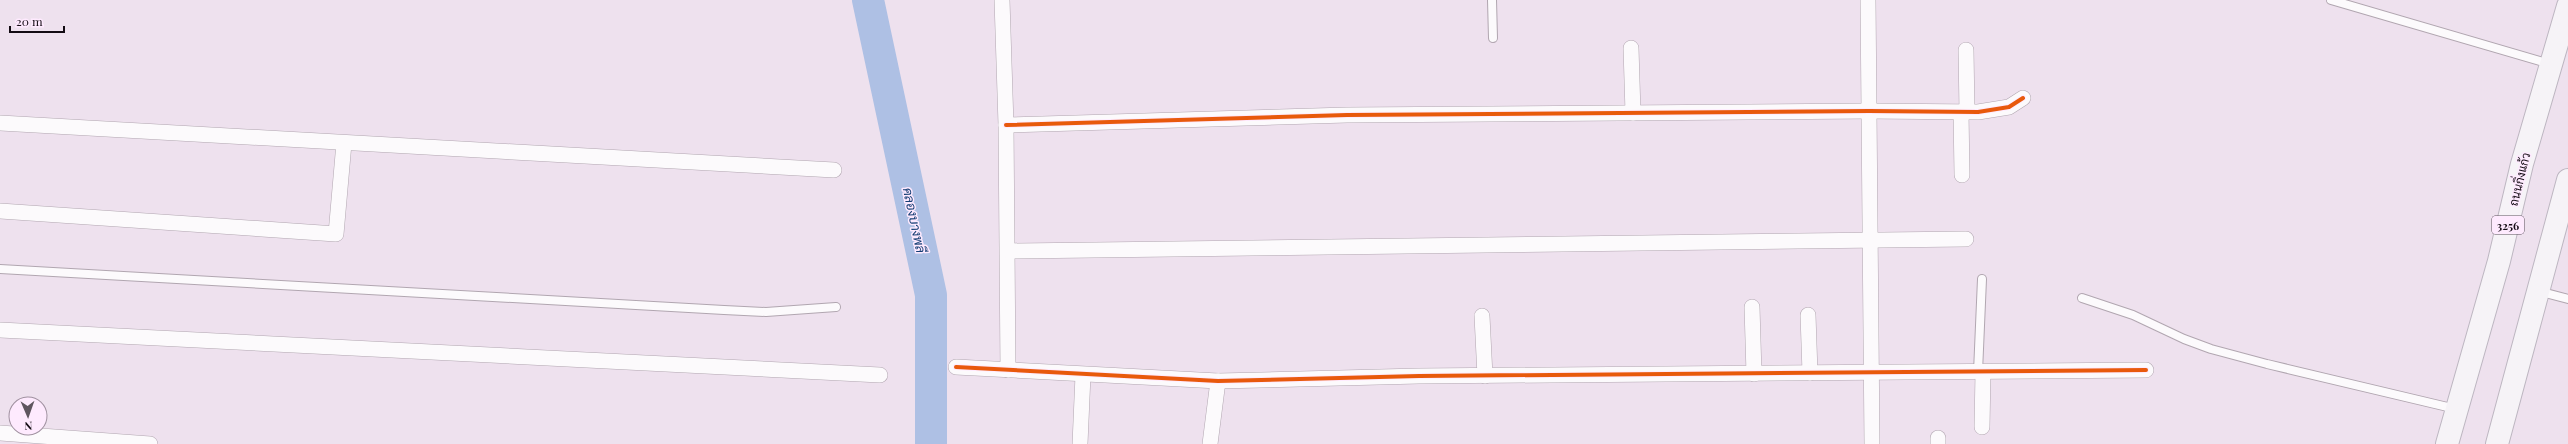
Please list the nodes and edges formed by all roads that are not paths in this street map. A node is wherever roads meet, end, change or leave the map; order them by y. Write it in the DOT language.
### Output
graph roads {
  1 [pos="1002,0"];
  2 [pos="1492,0"];
  3 [pos="1868,0"];
  4 [pos="2331,0"];
  5 [pos="2568,6"];
  6 [pos="1493,38"];
  7 [pos="1631,48"];
  8 [pos="1966,50"];
  9 [pos="2551,65"];
  10 [pos="2023,98"];
  11 [pos="1869,111"];
  12 [pos="1964,112"];
  13 [pos="1633,113"];
  14 [pos="0,123"];
  15 [pos="1006,124"];
  16 [pos="344,144"];
  17 [pos="834,170"];
  18 [pos="1962,176"];
  19 [pos="2567,189"];
  20 [pos="0,211"];
  21 [pos="1966,239"];
  22 [pos="1870,241"];
  23 [pos="1008,251"];
  24 [pos="0,269"];
  25 [pos="1982,279"];
  26 [pos="2537,291"];
  27 [pos="2082,298"];
  28 [pos="2568,299"];
  29 [pos="836,307"];
  30 [pos="1752,307"];
  31 [pos="1808,315"];
  32 [pos="1482,316"];
  33 [pos="0,330"];
  34 [pos="956,367"];
  35 [pos="1008,370"];
  36 [pos="2146,370"];
  37 [pos="1980,372"];
  38 [pos="1810,373"];
  39 [pos="1872,373"];
  40 [pos="1083,374"];
  41 [pos="1754,374"];
  42 [pos="880,375"];
  43 [pos="1485,376"];
  44 [pos="1218,381"];
  45 [pos="2457,409"];
  46 [pos="1982,426"];
  47 [pos="0,433"];
  48 [pos="150,444"];
  49 [pos="1080,444"];
  50 [pos="1210,444"];
  51 [pos="1872,444"];
  52 [pos="2447,444"];
  53 [pos="2497,444"];
  1 -- 15 [label="street"];
  2 -- 6 [label="lane"];
  3 -- 11 [label="street"];
  4 -- 9 [label="lane"];
  5 -- 9 [label="main road, ถนนกิ่งแก้ว / 3256"];
  7 -- 13 [label="street"];
  8 -- 12 [label="street"];
  9 -- 45 [label="main road, ถนนกิ่งแก้ว / 3256"];
  10 -- 12 [label="street"];
  11 -- 12 [label="street"];
  11 -- 13 [label="street"];
  11 -- 22 [label="street"];
  12 -- 18 [label="street"];
  13 -- 15 [label="street"];
  14 -- 16 [label="street"];
  15 -- 23 [label="street"];
  16 -- 17 [label="street"];
  16 -- 20 [label="street"];
  19 -- 26 [label="main road"];
  21 -- 22 [label="street"];
  22 -- 23 [label="street"];
  22 -- 39 [label="street"];
  23 -- 35 [label="street"];
  24 -- 29 [label="lane"];
  25 -- 37 [label="lane"];
  26 -- 28 [label="lane"];
  26 -- 53 [label="main road"];
  27 -- 45 [label="lane"];
  30 -- 41 [label="street"];
  31 -- 38 [label="street"];
  32 -- 43 [label="street"];
  33 -- 42 [label="street"];
  34 -- 35 [label="street"];
  35 -- 40 [label="street"];
  36 -- 37 [label="street"];
  37 -- 39 [label="street"];
  37 -- 46 [label="street"];
  38 -- 39 [label="street"];
  38 -- 41 [label="street"];
  39 -- 51 [label="street"];
  40 -- 44 [label="street"];
  40 -- 49 [label="street"];
  41 -- 43 [label="street"];
  43 -- 44 [label="street"];
  44 -- 50 [label="street"];
  45 -- 52 [label="main road, ถนนกิ่งแก้ว / 3256"];
  47 -- 48 [label="street"];
}
